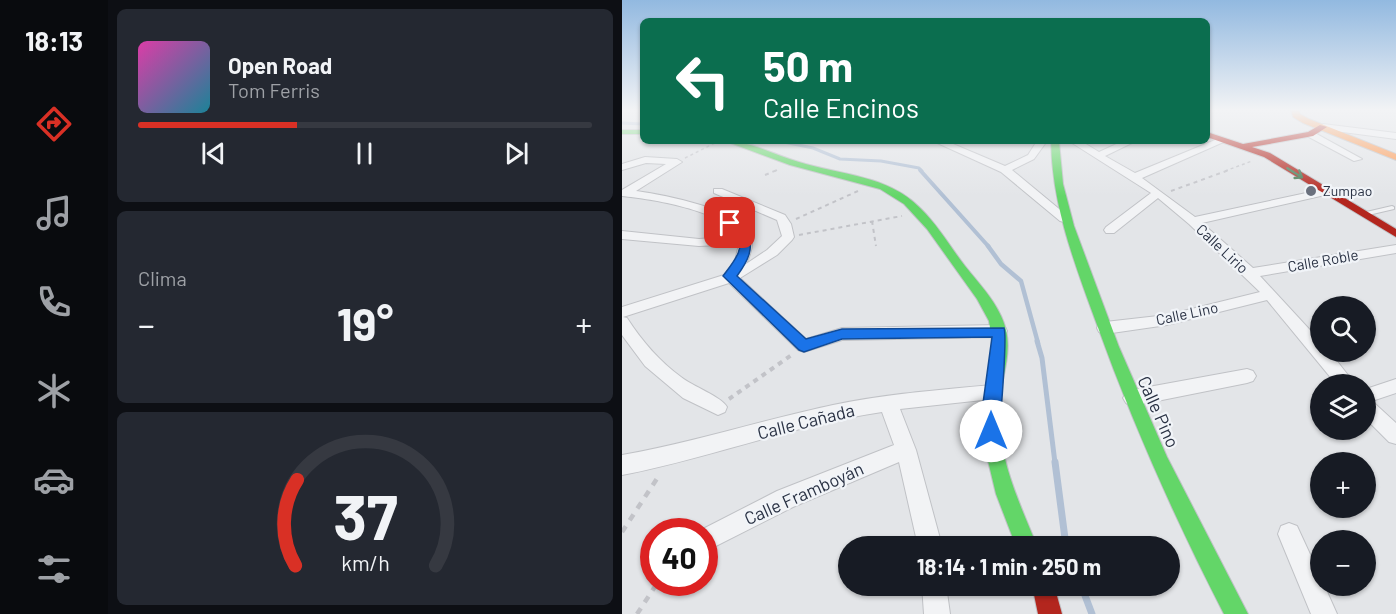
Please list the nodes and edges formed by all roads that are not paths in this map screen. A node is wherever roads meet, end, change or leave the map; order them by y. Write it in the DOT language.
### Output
graph roads {
  1 [pos="1219,139"];
  2 [pos="1277,139"];
  3 [pos="1328,139"];
  4 [pos="1342,139"];
  5 [pos="1223,140"];
  6 [pos="741,144"];
  7 [pos="945,144"];
  8 [pos="1040,144"];
  9 [pos="1055,144"];
  10 [pos="1079,144"];
  11 [pos="1124,144"];
  12 [pos="1244,146"];
  13 [pos="1099,155"];
  14 [pos="1396,157"];
  15 [pos="1357,159"];
  16 [pos="622,167"];
  17 [pos="1005,170"];
  18 [pos="1133,178"];
  19 [pos="718,191"];
  20 [pos="1325,192"];
  21 [pos="623,193"];
  22 [pos="1158,193"];
  23 [pos="1392,208"];
  24 [pos="1363,215"];
  25 [pos="1064,218"];
  26 [pos="1193,221"];
  27 [pos="1110,230"];
  28 [pos="1396,234"];
  29 [pos="622,235"];
  30 [pos="745,239"];
  31 [pos="1396,249"];
  32 [pos="1250,273"];
  33 [pos="730,276"];
  34 [pos="1268,296"];
  35 [pos="622,312"];
  36 [pos="622,322"];
  37 [pos="1105,328"];
  38 [pos="999,331"];
  39 [pos="1338,374"];
  40 [pos="1247,376"];
  41 [pos="1396,386"];
  42 [pos="992,392"];
  43 [pos="1376,393"];
  44 [pos="1132,398"];
  45 [pos="888,402"];
  46 [pos="718,407"];
  47 [pos="1376,417"];
  48 [pos="1396,436"];
  49 [pos="906,450"];
  50 [pos="622,465"];
  51 [pos="1289,534"];
  52 [pos="718,535"];
  53 [pos="928,536"];
  54 [pos="1022,536"];
  55 [pos="935,596"];
  56 [pos="1046,596"];
  57 [pos="937,614"];
  58 [pos="1050,614"];
  59 [pos="1236,614"];
  60 [pos="1324,614"];
  1 -- 5 [label="street"];
  2 -- 12 [label="street"];
  3 -- 15 [label="street"];
  4 -- 14 [label="street"];
  5 -- 12 [label="street"];
  5 -- 18 [label="street"];
  6 -- 38 [label="street"];
  7 -- 17 [label="street"];
  8 -- 17 [label="street"];
  9 -- 25 [label="street, Calle Pino"];
  10 -- 13 [label="street, Calle Lirio"];
  11 -- 13 [label="street"];
  12 -- 20 [label="street, one-way"];
  13 -- 18 [label="street, Calle Lirio"];
  16 -- 21 [label="street"];
  17 -- 25 [label="street"];
  18 -- 22 [label="street, Calle Lirio"];
  19 -- 33 [label="street"];
  20 -- 24 [label="street"];
  20 -- 26 [label="street"];
  21 -- 30 [label="street"];
  22 -- 26 [label="street, Calle Lirio"];
  22 -- 27 [label="street"];
  23 -- 24 [label="lane"];
  24 -- 28 [label="street"];
  25 -- 37 [label="street, Calle Pino"];
  26 -- 32 [label="street, Calle Lirio"];
  29 -- 30 [label="street"];
  30 -- 33 [label="street"];
  31 -- 32 [label="street, Calle Roble"];
  32 -- 34 [label="street, Calle Lirio"];
  33 -- 35 [label="street"];
  33 -- 38 [label="street"];
  34 -- 37 [label="street, Calle Lino"];
  34 -- 39 [label="street, Calle Lirio"];
  36 -- 46 [label="street"];
  37 -- 44 [label="street, Calle Pino"];
  38 -- 42 [label="street"];
  40 -- 44 [label="street"];
  41 -- 43 [label="street"];
  42 -- 45 [label="street, Calle Cañada"];
  42 -- 54 [label="street"];
  44 -- 59 [label="street, Calle Pino"];
  45 -- 49 [label="street"];
  45 -- 50 [label="street, Calle Cañada"];
  47 -- 48 [label="street"];
  49 -- 52 [label="street, Calle Framboyán"];
  49 -- 53 [label="street"];
  51 -- 60 [label="street"];
  55 -- 57 [label="street"];
  56 -- 58 [label="street"];
}
